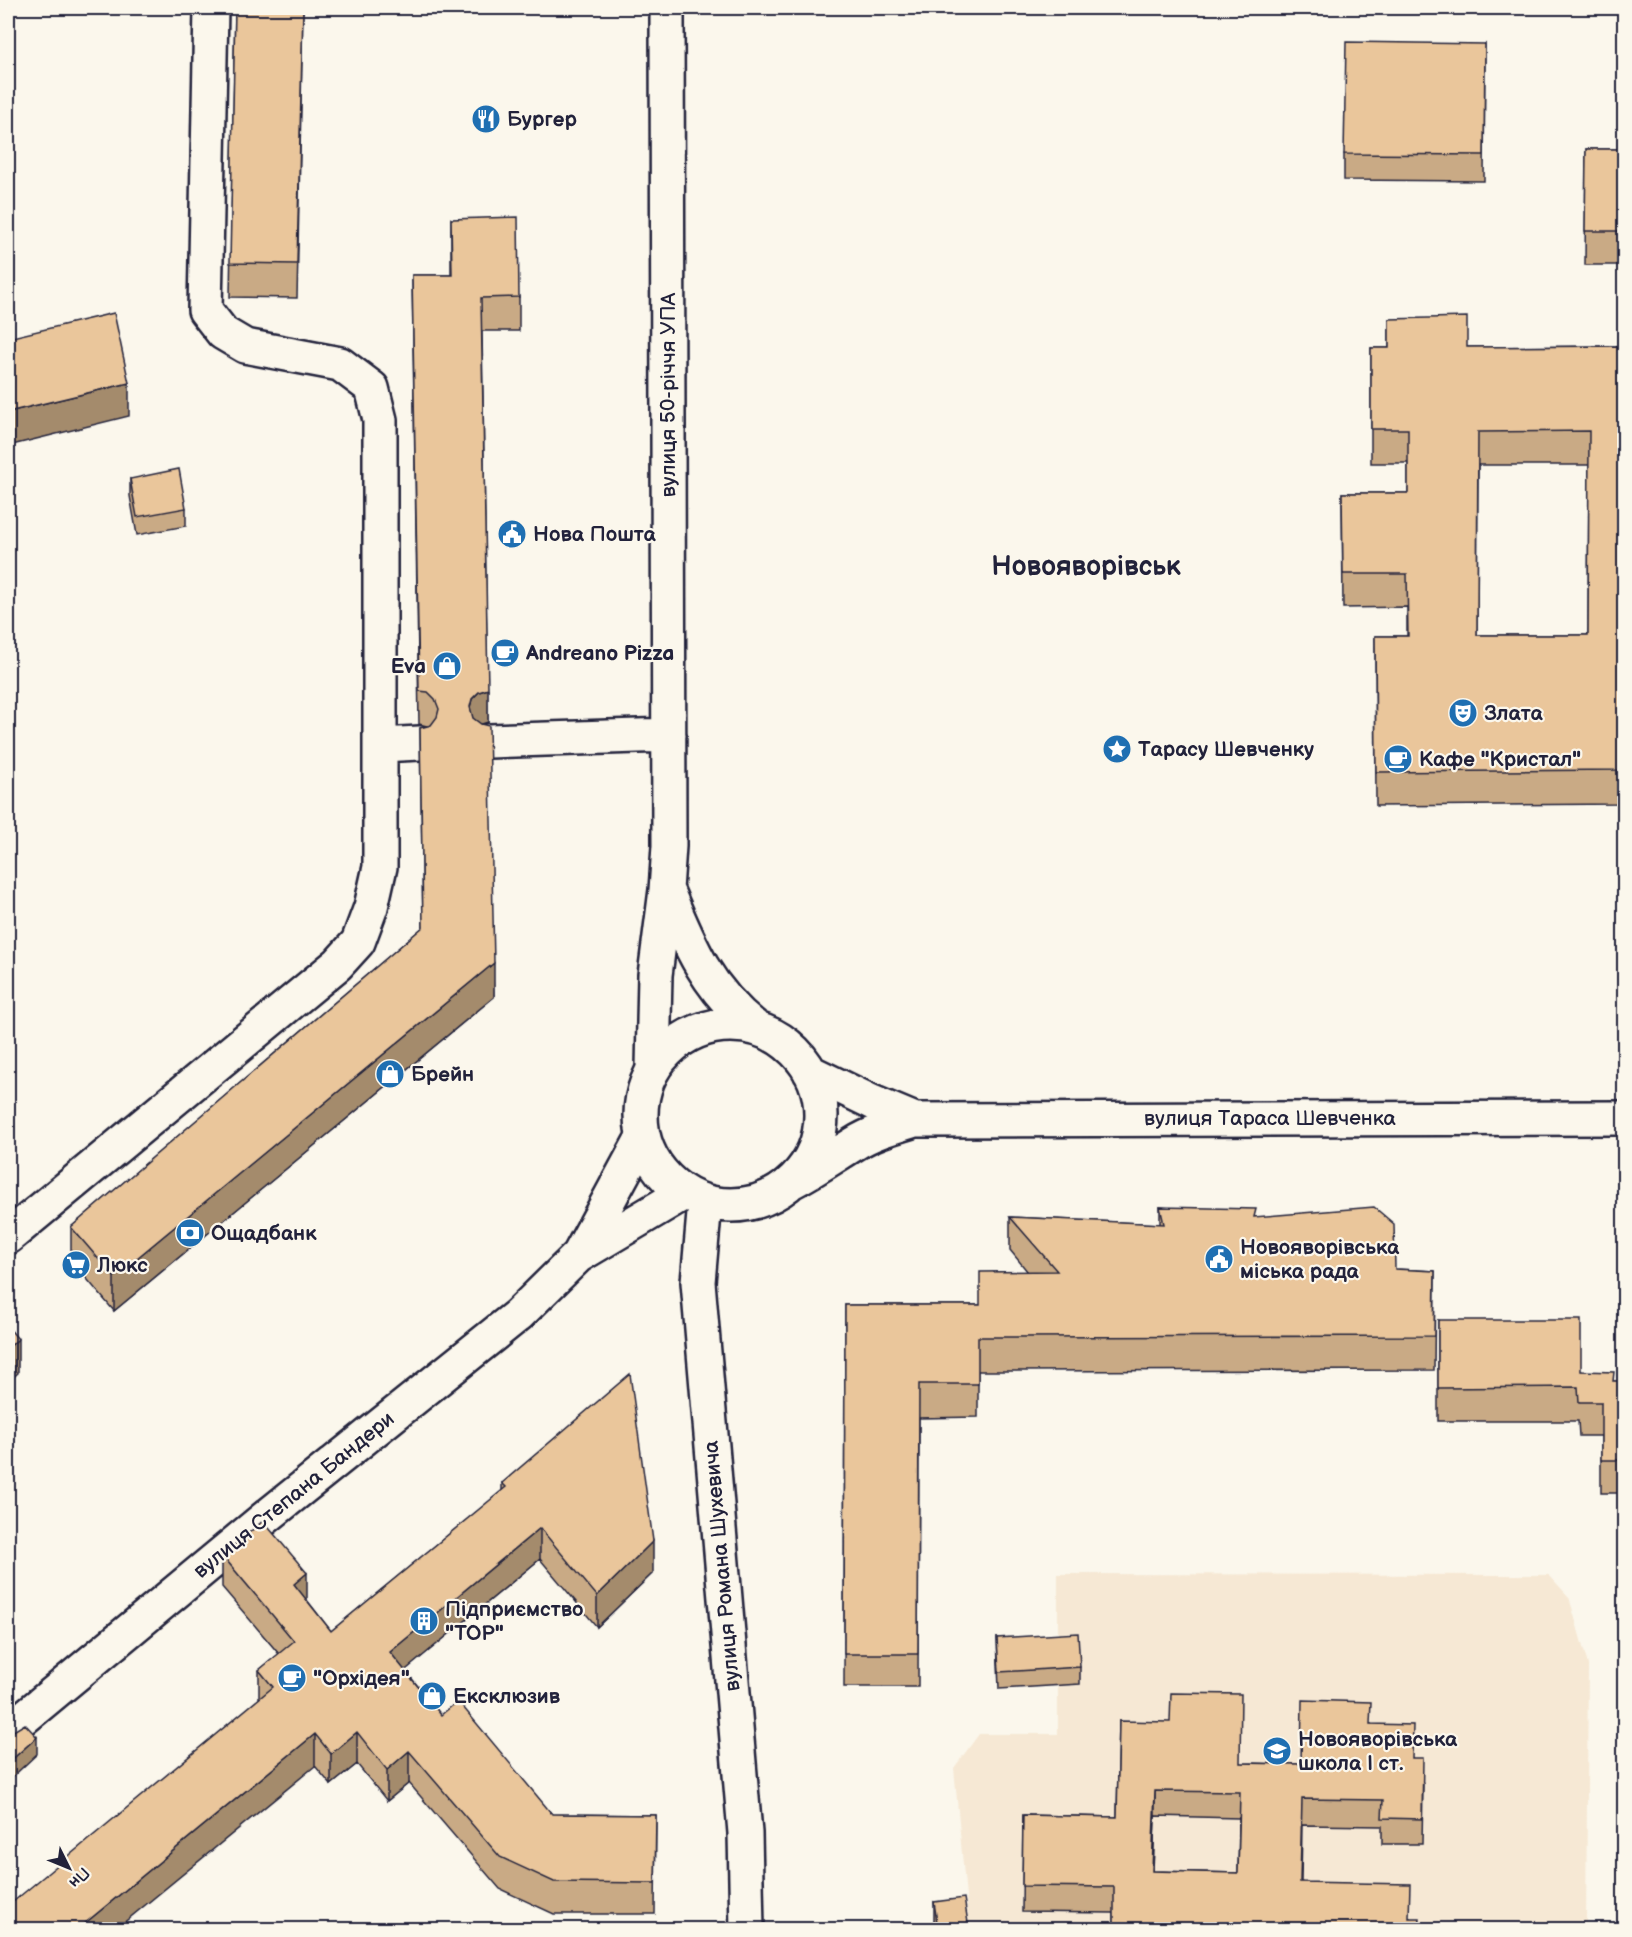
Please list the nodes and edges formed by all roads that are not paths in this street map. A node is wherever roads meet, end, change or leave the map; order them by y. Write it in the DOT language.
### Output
graph roads {
  1 [pos="211,8"];
  2 [pos="667,8"];
  3 [pos="669,735"];
  4 [pos="489,741"];
  5 [pos="420,743"];
  6 [pos="380,745"];
  7 [pos="666,890"];
  8 [pos="756,1028"];
  9 [pos="653,1068"];
  10 [pos="810,1072"];
  11 [pos="1624,1118"];
  12 [pos="915,1119"];
  13 [pos="643,1137"];
  14 [pos="793,1181"];
  15 [pos="695,1198"];
  16 [pos="8,1237"];
  17 [pos="578,1256"];
  18 [pos="8,1731"];
  19 [pos="747,1929"];
  1 -- 6 [label="street"];
  2 -- 3 [label="street, вулиця 50-річчя УПА"];
  3 -- 4 [label="street"];
  3 -- 7 [label="street, вулиця 50-річчя УПА"];
  5 -- 6 [label="street"];
  6 -- 16 [label="street"];
  7 -- 8 [label="street, вулиця 50-річчя УПА"];
  7 -- 9 [label="street, вулиця 50-річчя УПА"];
  8 -- 9 [label="street"];
  8 -- 10 [label="street"];
  9 -- 13 [label="street"];
  10 -- 12 [label="street, вулиця Тараса Шевченка"];
  10 -- 14 [label="street"];
  11 -- 12 [label="street, вулиця Тараса Шевченка"];
  12 -- 14 [label="street, вулиця Тараса Шевченка"];
  13 -- 15 [label="street"];
  13 -- 17 [label="street, вулиця Степана Бандери"];
  14 -- 15 [label="street"];
  15 -- 17 [label="street, вулиця Степана Бандери"];
  15 -- 19 [label="street, вулиця Романа Шухевича"];
  17 -- 18 [label="street, вулиця Степана Бандери"];
}
